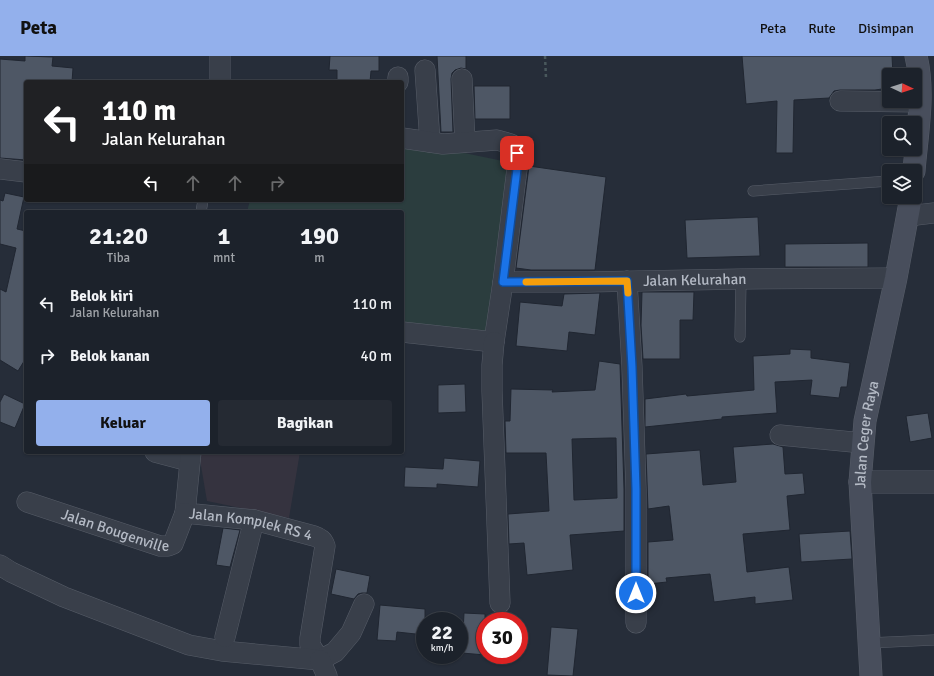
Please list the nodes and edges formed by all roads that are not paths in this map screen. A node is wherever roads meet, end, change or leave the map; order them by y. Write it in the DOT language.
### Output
graph roads {
  1 [pos="220,56"];
  2 [pos="916,56"];
  3 [pos="918,68"];
  4 [pos="425,70"];
  5 [pos="462,79"];
  6 [pos="224,80"];
  7 [pos="840,101"];
  8 [pos="882,102"];
  9 [pos="919,108"];
  10 [pos="404,138"];
  11 [pos="430,142"];
  12 [pos="465,142"];
  13 [pos="915,164"];
  14 [pos="0,169"];
  15 [pos="24,172"];
  16 [pos="882,182"];
  17 [pos="753,191"];
  18 [pos="910,206"];
  19 [pos="934,213"];
  20 [pos="741,278"];
  21 [pos="896,278"];
  22 [pos="627,281"];
  23 [pos="503,282"];
  24 [pos="404,332"];
  25 [pos="740,337"];
  26 [pos="494,342"];
  27 [pos="780,435"];
  28 [pos="864,442"];
  29 [pos="172,454"];
  30 [pos="190,456"];
  31 [pos="860,482"];
  32 [pos="934,482"];
  33 [pos="27,502"];
  34 [pos="185,513"];
  35 [pos="254,520"];
  36 [pos="0,565"];
  37 [pos="364,604"];
  38 [pos="500,604"];
  39 [pos="636,623"];
  40 [pos="225,637"];
  41 [pos="934,640"];
  42 [pos="868,643"];
  43 [pos="322,664"];
  44 [pos="871,676"];
  1 -- 6 [label="street"];
  2 -- 3 [label="main road"];
  4 -- 11 [label="street"];
  5 -- 12 [label="street"];
  7 -- 8 [label="street"];
  9 -- 13 [label="main road"];
  10 -- 11 [label="street"];
  11 -- 12 [label="street"];
  12 -- 23 [label="street"];
  14 -- 15 [label="street"];
  16 -- 17 [label="lane"];
  18 -- 19 [label="street"];
  18 -- 21 [label="main road, Jalan Ceger Raya"];
  20 -- 21 [label="street, Jalan Kelurahan"];
  20 -- 22 [label="street, Jalan Kelurahan"];
  20 -- 25 [label="lane"];
  21 -- 28 [label="main road, Jalan Ceger Raya"];
  22 -- 23 [label="street, Jalan Kelurahan"];
  22 -- 39 [label="street"];
  23 -- 26 [label="street"];
  24 -- 26 [label="street"];
  26 -- 38 [label="street"];
  27 -- 28 [label="street"];
  28 -- 31 [label="main road, Jalan Ceger Raya"];
  29 -- 30 [label="street"];
  30 -- 34 [label="street, Jalan Komplek RS 4"];
  31 -- 32 [label="street"];
  31 -- 42 [label="main road, Jalan Ceger Raya"];
  33 -- 34 [label="street, Jalan Bougenville"];
  34 -- 35 [label="street, Jalan Komplek RS 4"];
  35 -- 40 [label="street"];
  35 -- 43 [label="street, Jalan Komplek RS 4"];
  36 -- 43 [label="street"];
  37 -- 43 [label="street"];
  41 -- 42 [label="lane"];
  42 -- 44 [label="main road, Jalan Ceger Raya"];
}
